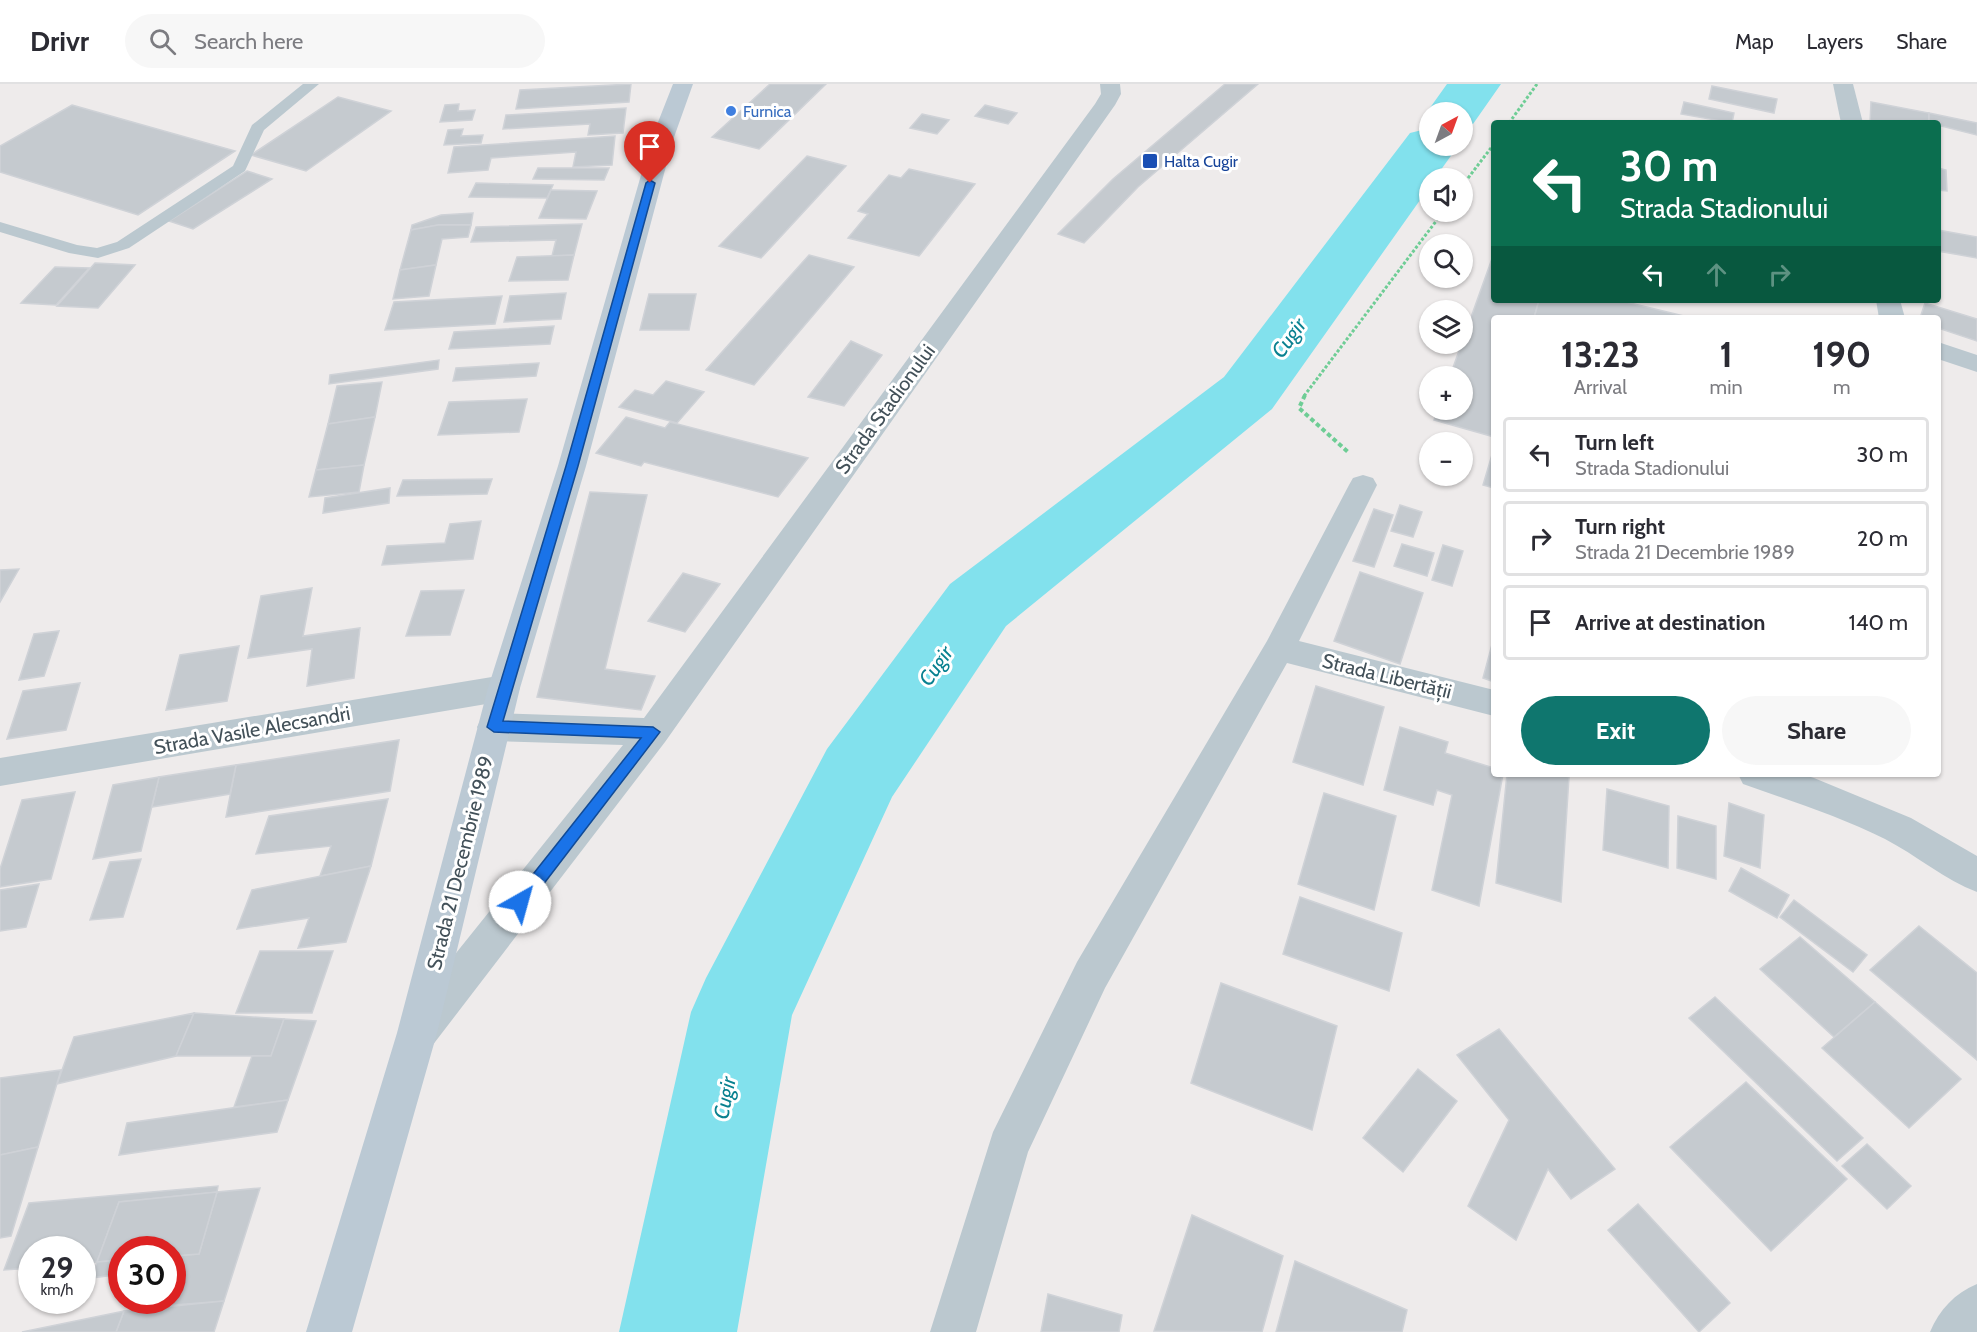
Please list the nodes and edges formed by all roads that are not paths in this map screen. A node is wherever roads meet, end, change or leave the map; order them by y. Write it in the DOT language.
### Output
graph roads {
  1 [pos="312,84"];
  2 [pos="682,84"];
  3 [pos="1110,84"];
  4 [pos="1843,84"];
  5 [pos="1851,120"];
  6 [pos="0,227"];
  7 [pos="1941,351"];
  8 [pos="1977,364"];
  9 [pos="1363,485"];
  10 [pos="1279,649"];
  11 [pos="504,688"];
  12 [pos="1491,702"];
  13 [pos="494,727"];
  14 [pos="653,732"];
  15 [pos="0,772"];
  16 [pos="1763,777"];
  17 [pos="1977,876"];
  18 [pos="417,1033"];
  19 [pos="1977,1306"];
  20 [pos="329,1332"];
  21 [pos="953,1332"];
  22 [pos="1953,1332"];
  1 -- 6 [label="lane"];
  2 -- 11 [label="main road, Strada 21 Decembrie 1989"];
  3 -- 14 [label="street, Strada Stadionului"];
  4 -- 5 [label="street"];
  7 -- 8 [label="street"];
  9 -- 10 [label="street"];
  10 -- 12 [label="street, Strada Libertății"];
  10 -- 21 [label="street"];
  11 -- 13 [label="main road, Strada 21 Decembrie 1989"];
  11 -- 15 [label="street, Strada Vasile Alecsandri"];
  13 -- 14 [label="street"];
  13 -- 18 [label="main road, Strada 21 Decembrie 1989"];
  14 -- 18 [label="street, Strada Stadionului"];
  16 -- 17 [label="street"];
  18 -- 20 [label="main road, Strada 21 Decembrie 1989"];
  19 -- 22 [label="street"];
}
